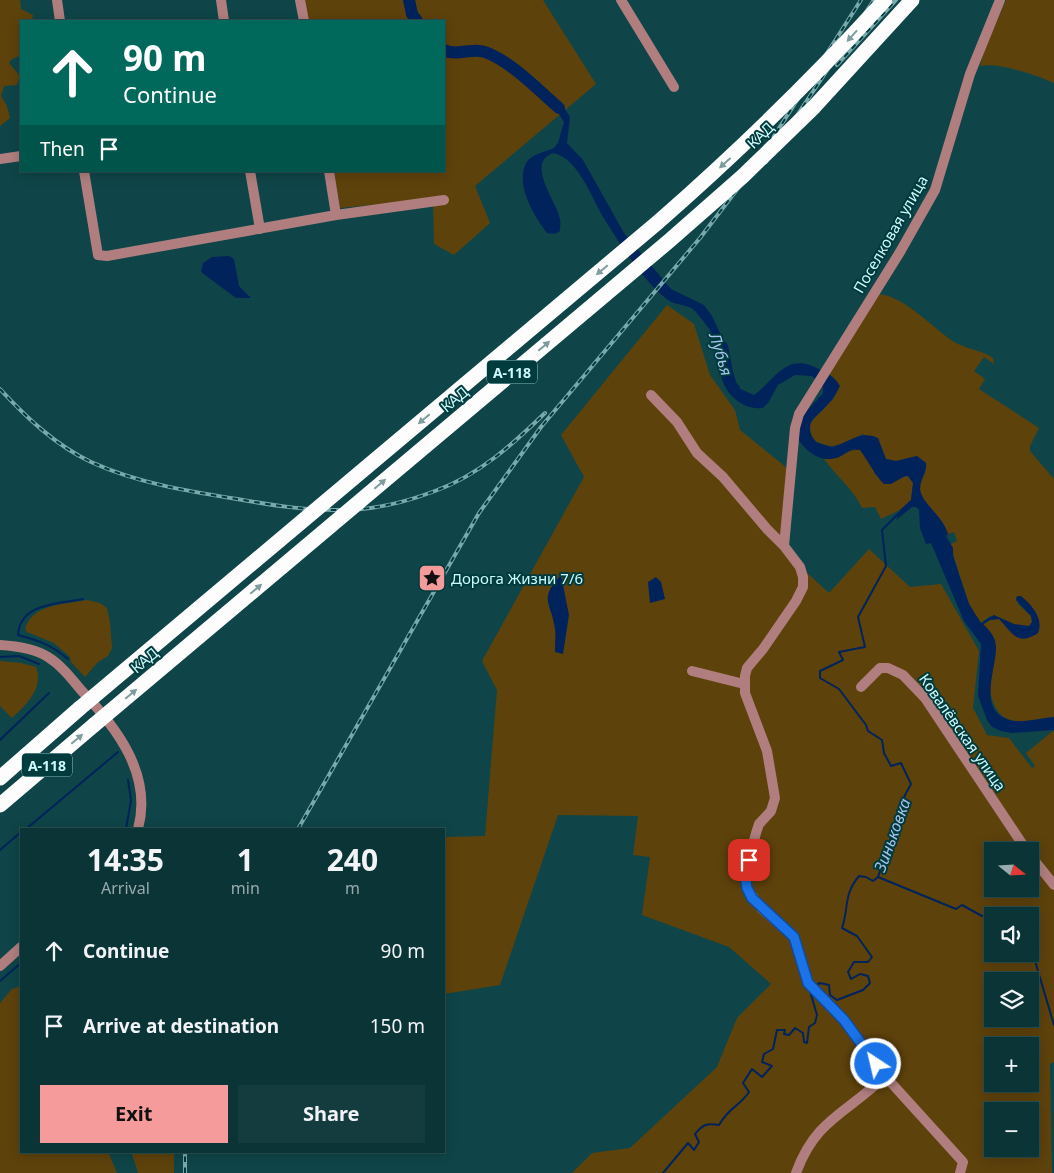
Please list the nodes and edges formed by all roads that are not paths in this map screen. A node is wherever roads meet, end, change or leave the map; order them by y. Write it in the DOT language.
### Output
graph roads {
  1 [pos="57,0"];
  2 [pos="221,0"];
  3 [pos="300,0"];
  4 [pos="622,0"];
  5 [pos="885,0"];
  6 [pos="912,0"];
  7 [pos="1000,0"];
  8 [pos="60,20"];
  9 [pos="224,20"];
  10 [pos="304,20"];
  11 [pos="674,86"];
  12 [pos="20,156"];
  13 [pos="0,160"];
  14 [pos="84,172"];
  15 [pos="250,172"];
  16 [pos="329,172"];
  17 [pos="444,200"];
  18 [pos="336,215"];
  19 [pos="260,229"];
  20 [pos="651,395"];
  21 [pos="784,546"];
  22 [pos="0,644"];
  23 [pos="692,671"];
  24 [pos="744,684"];
  25 [pos="861,687"];
  26 [pos="0,778"];
  27 [pos="0,805"];
  28 [pos="138,828"];
  29 [pos="1021,842"];
  30 [pos="1039,866"];
  31 [pos="1054,885"];
  32 [pos="20,948"];
  33 [pos="0,966"];
  34 [pos="885,1076"];
  35 [pos="796,1173"];
  36 [pos="960,1173"];
  1 -- 8 [label="street"];
  2 -- 9 [label="street"];
  3 -- 10 [label="street"];
  4 -- 11 [label="street"];
  5 -- 26 [label="highway, КАД / А-118, one-way, bridge"];
  27 -- 6 [label="highway, КАД / А-118, one-way, bridge"];
  7 -- 21 [label="street, Поселковая улица"];
  12 -- 13 [label="street"];
  14 -- 19 [label="street"];
  15 -- 19 [label="street"];
  16 -- 18 [label="street"];
  17 -- 18 [label="street"];
  18 -- 19 [label="street"];
  20 -- 21 [label="street"];
  21 -- 24 [label="street"];
  22 -- 28 [label="street"];
  23 -- 24 [label="street"];
  24 -- 34 [label="street"];
  25 -- 29 [label="street, Ковалёвская улица"];
  30 -- 31 [label="street"];
  32 -- 33 [label="street"];
  34 -- 35 [label="street"];
  34 -- 36 [label="street"];
}
